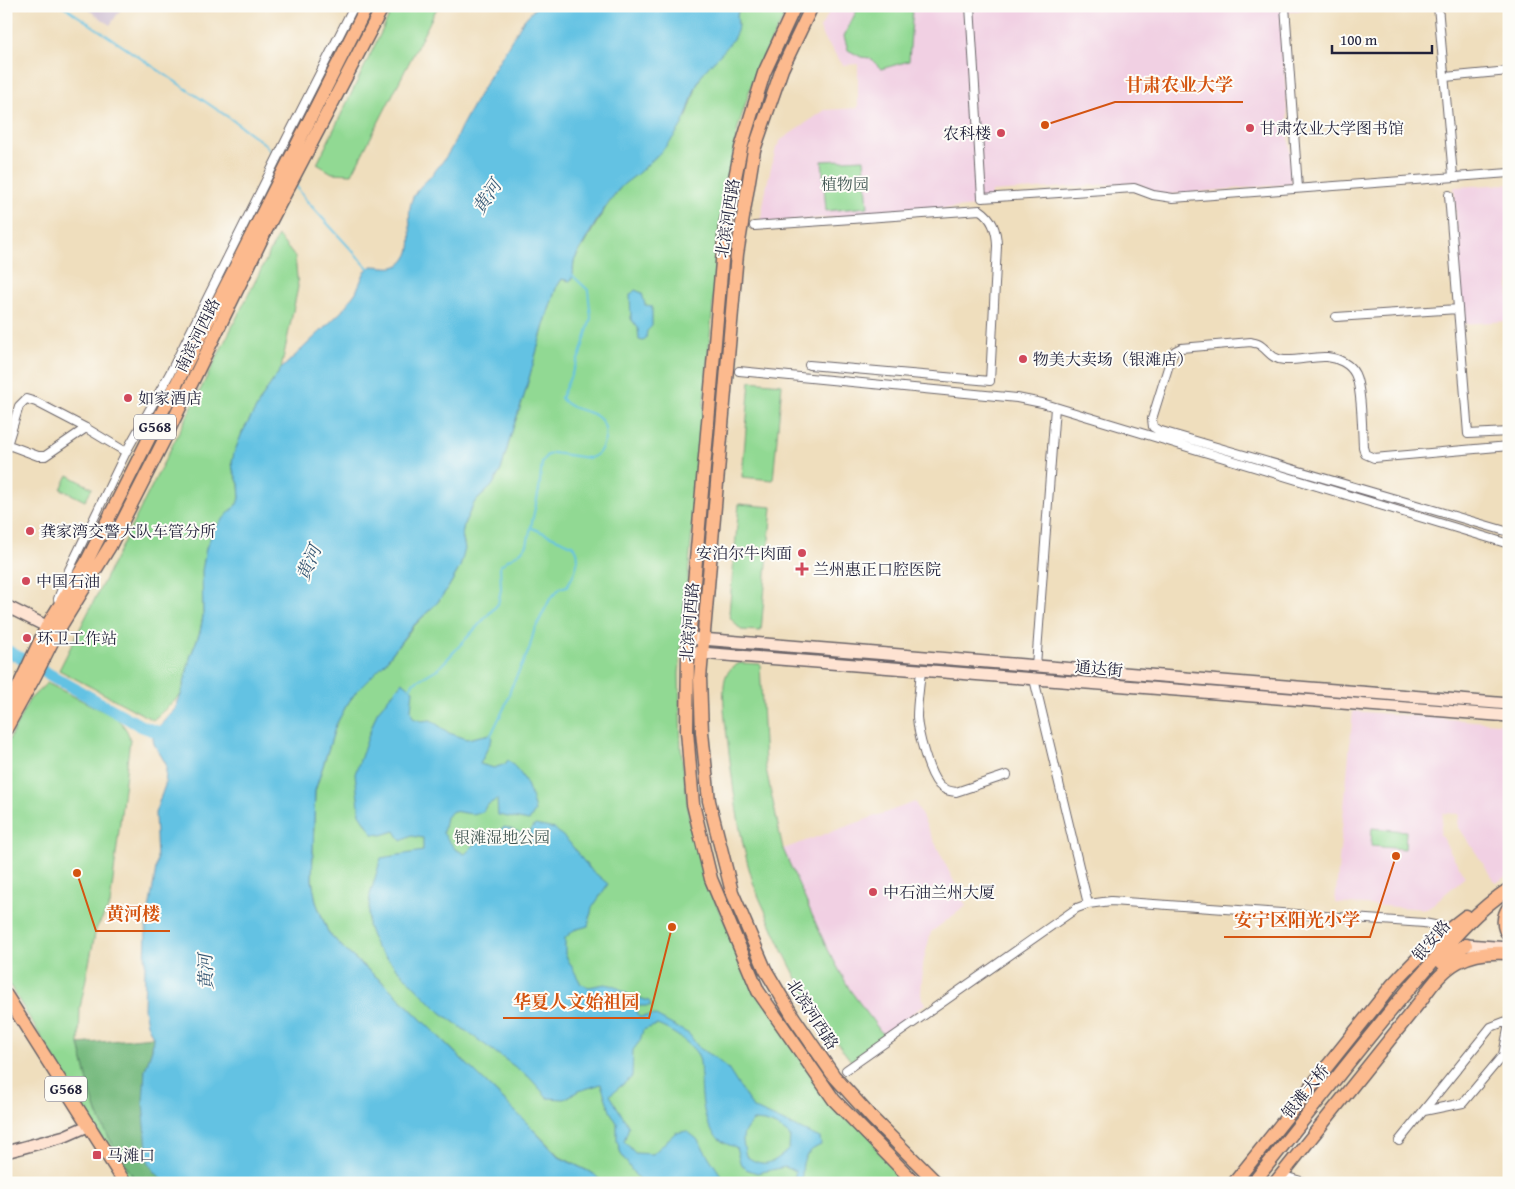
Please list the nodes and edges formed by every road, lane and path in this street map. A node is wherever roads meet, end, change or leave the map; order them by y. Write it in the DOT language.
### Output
graph roads {
  1 [pos="354,6"];
  2 [pos="367,6"];
  3 [pos="383,6"];
  4 [pos="795,6"];
  5 [pos="812,6"];
  6 [pos="970,6"];
  7 [pos="1285,6"];
  8 [pos="1438,6"];
  9 [pos="1509,71"];
  10 [pos="1445,77"];
  11 [pos="297,145"];
  12 [pos="1509,173"];
  13 [pos="1453,176"];
  14 [pos="1298,188"];
  15 [pos="1449,195"];
  16 [pos="257,224"];
  17 [pos="754,226"];
  18 [pos="1458,309"];
  19 [pos="1336,317"];
  20 [pos="809,365"];
  21 [pos="739,371"];
  22 [pos="1055,407"];
  23 [pos="86,428"];
  24 [pos="1509,432"];
  25 [pos="7,445"];
  26 [pos="1509,446"];
  27 [pos="126,452"];
  28 [pos="1509,532"];
  29 [pos="1509,544"];
  30 [pos="6,606"];
  31 [pos="52,629"];
  32 [pos="689,638"];
  33 [pos="704,639"];
  34 [pos="688,652"];
  35 [pos="703,652"];
  36 [pos="1036,666"];
  37 [pos="921,670"];
  38 [pos="31,673"];
  39 [pos="1034,679"];
  40 [pos="1509,704"];
  41 [pos="6,713"];
  42 [pos="1509,716"];
  43 [pos="6,729"];
  44 [pos="1007,775"];
  45 [pos="1509,889"];
  46 [pos="1494,898"];
  47 [pos="1088,904"];
  48 [pos="1509,908"];
  49 [pos="1450,928"];
  50 [pos="1509,935"];
  51 [pos="1466,945"];
  52 [pos="1509,948"];
  53 [pos="1509,953"];
  54 [pos="6,995"];
  55 [pos="6,1006"];
  56 [pos="1509,1020"];
  57 [pos="1386,1022"];
  58 [pos="1509,1024"];
  59 [pos="846,1070"];
  60 [pos="1424,1110"];
  61 [pos="86,1124"];
  62 [pos="1399,1141"];
  63 [pos="6,1144"];
  64 [pos="6,1152"];
  65 [pos="1278,1179"];
  66 [pos="117,1183"];
  67 [pos="125,1183"];
  68 [pos="915,1183"];
  69 [pos="937,1183"];
  70 [pos="1234,1183"];
  71 [pos="1253,1183"];
  72 [pos="1261,1183"];
  73 [pos="1308,1183"];
  1 -- 11 [label="street, 南滨河西路"];
  2 -- 11 [label="main road, 南滨河西路 / G568"];
  3 -- 11 [label="main road, 南滨河西路 / G568"];
  4 -- 32 [label="main road, 北滨河西路"];
  5 -- 33 [label="main road, 北滨河西路"];
  6 -- 14 [label="street"];
  7 -- 14 [label="street"];
  8 -- 10 [label="street"];
  9 -- 10 [label="street"];
  10 -- 13 [label="street"];
  11 -- 16 [label="main road, 南滨河西路 / G568"];
  12 -- 13 [label="street"];
  13 -- 14 [label="street"];
  15 -- 18 [label="street"];
  16 -- 27 [label="street, 南滨河西路"];
  16 -- 31 [label="main road, 南滨河西路 / G568"];
  17 -- 20 [label="street"];
  18 -- 19 [label="street"];
  18 -- 24 [label="street"];
  21 -- 22 [label="street"];
  22 -- 29 [label="street"];
  22 -- 36 [label="street"];
  23 -- 25 [label="street"];
  23 -- 25 [label="street"];
  23 -- 27 [label="street"];
  26 -- 28 [label="street"];
  27 -- 31 [label="street, 南滨河西路"];
  30 -- 31 [label="main road"];
  31 -- 38 [label="main road, 南滨河西路 / G568"];
  32 -- 33 [label="main road, 通达街"];
  32 -- 34 [label="main road, 北滨河西路"];
  33 -- 35 [label="main road, 北滨河西路"];
  33 -- 36 [label="main road, 通达街"];
  34 -- 35 [label="main road, 通达街"];
  34 -- 68 [label="main road, 北滨河西路"];
  35 -- 37 [label="main road, 通达街"];
  35 -- 69 [label="main road, 北滨河西路"];
  36 -- 40 [label="main road, 通达街"];
  37 -- 39 [label="main road, 通达街"];
  37 -- 44 [label="street"];
  38 -- 41 [label="main road, 南滨河西路 / G568"];
  38 -- 43 [label="main road, 南滨河西路 / G568"];
  39 -- 42 [label="main road, 通达街"];
  39 -- 47 [label="street"];
  45 -- 46 [label="main road, 银安路"];
  46 -- 49 [label="main road"];
  46 -- 57 [label="main road, 银安路"];
  47 -- 49 [label="street"];
  47 -- 59 [label="street"];
  48 -- 50 [label="main road"];
  49 -- 70 [label="main road"];
  51 -- 52 [label="main road"];
  51 -- 57 [label="main road, 银安路"];
  53 -- 65 [label="main road"];
  54 -- 61 [label="main road, G568"];
  55 -- 61 [label="main road, G568"];
  56 -- 60 [label="street"];
  57 -- 71 [label="main road, 银滩大桥"];
  57 -- 72 [label="main road, 银滩大桥"];
  58 -- 60 [label="street"];
  60 -- 62 [label="street"];
  61 -- 63 [label="main road"];
  61 -- 64 [label="main road"];
  61 -- 66 [label="main road, G568"];
  61 -- 67 [label="main road, G568"];
  65 -- 73 [label="street"];
}
